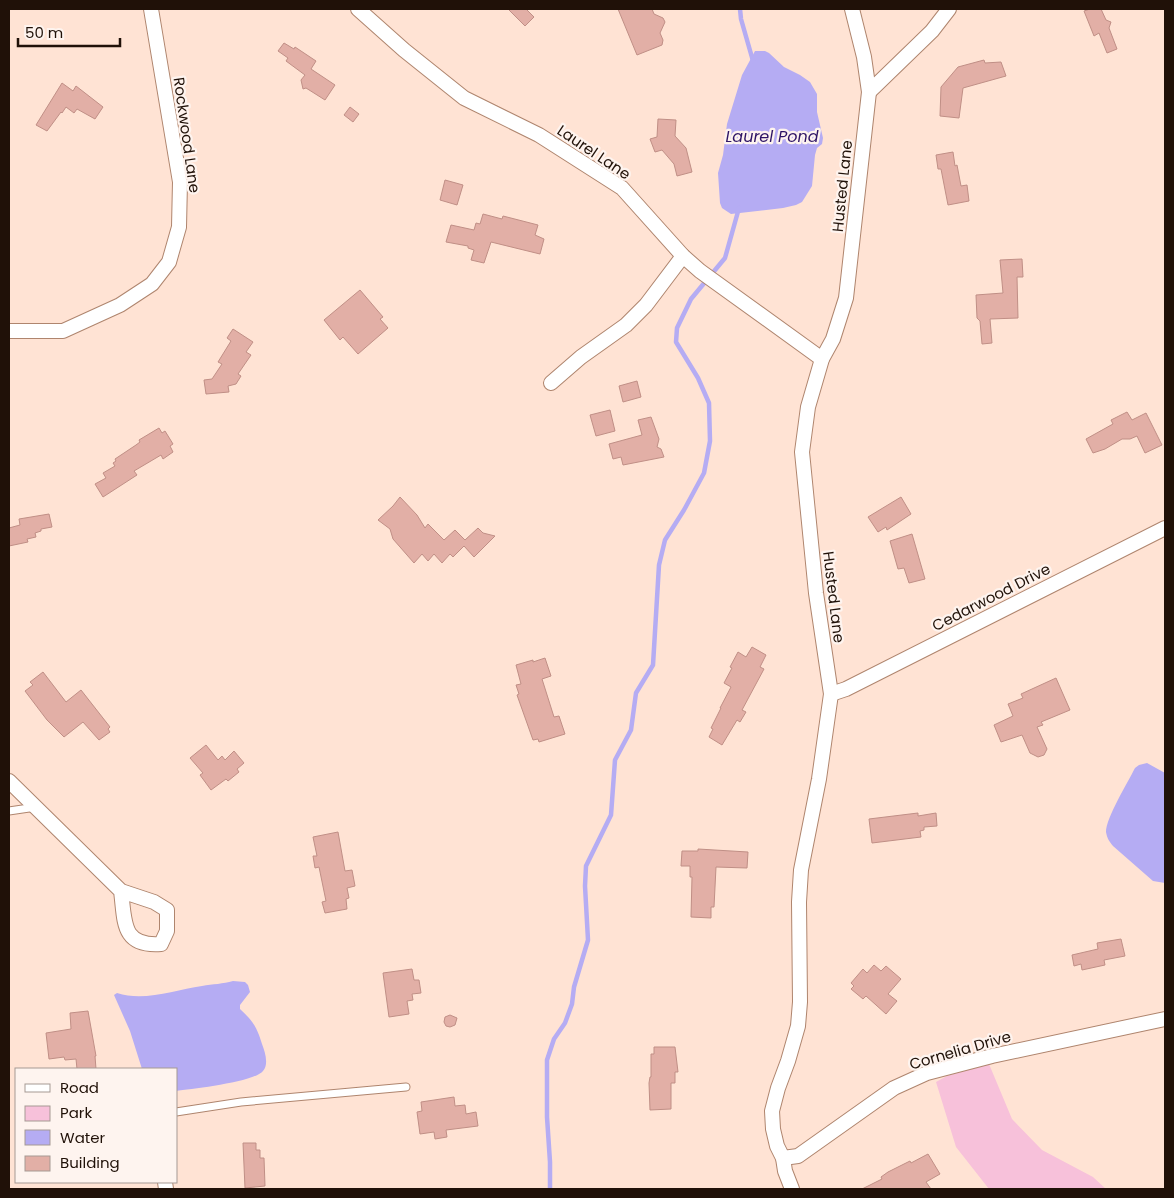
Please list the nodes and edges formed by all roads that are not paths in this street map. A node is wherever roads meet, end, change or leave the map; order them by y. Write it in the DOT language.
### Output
graph roads {
  1 [pos="152,9"];
  2 [pos="358,9"];
  3 [pos="852,9"];
  4 [pos="948,9"];
  5 [pos="869,92"];
  6 [pos="683,256"];
  7 [pos="9,331"];
  8 [pos="822,359"];
  9 [pos="551,383"];
  10 [pos="1165,528"];
  11 [pos="831,694"];
  12 [pos="9,781"];
  13 [pos="36,807"];
  14 [pos="9,812"];
  15 [pos="121,891"];
  16 [pos="1165,1019"];
  17 [pos="406,1087"];
  18 [pos="178,1112"];
  19 [pos="783,1158"];
  20 [pos="792,1189"];
  1 -- 7 [label="street, Rockwood Lane"];
  2 -- 6 [label="street, Laurel Lane"];
  3 -- 5 [label="street, Husted Lane"];
  4 -- 5 [label="street"];
  5 -- 8 [label="street, Husted Lane"];
  6 -- 8 [label="street, Laurel Lane"];
  6 -- 9 [label="street"];
  8 -- 11 [label="street, Husted Lane"];
  10 -- 11 [label="street, Cedarwood Drive"];
  11 -- 19 [label="street, Husted Lane"];
  12 -- 13 [label="street"];
  13 -- 14 [label="lane"];
  13 -- 15 [label="street"];
  16 -- 19 [label="street, Cornelia Drive"];
  17 -- 18 [label="lane"];
  19 -- 20 [label="street, Husted Lane"];
}
